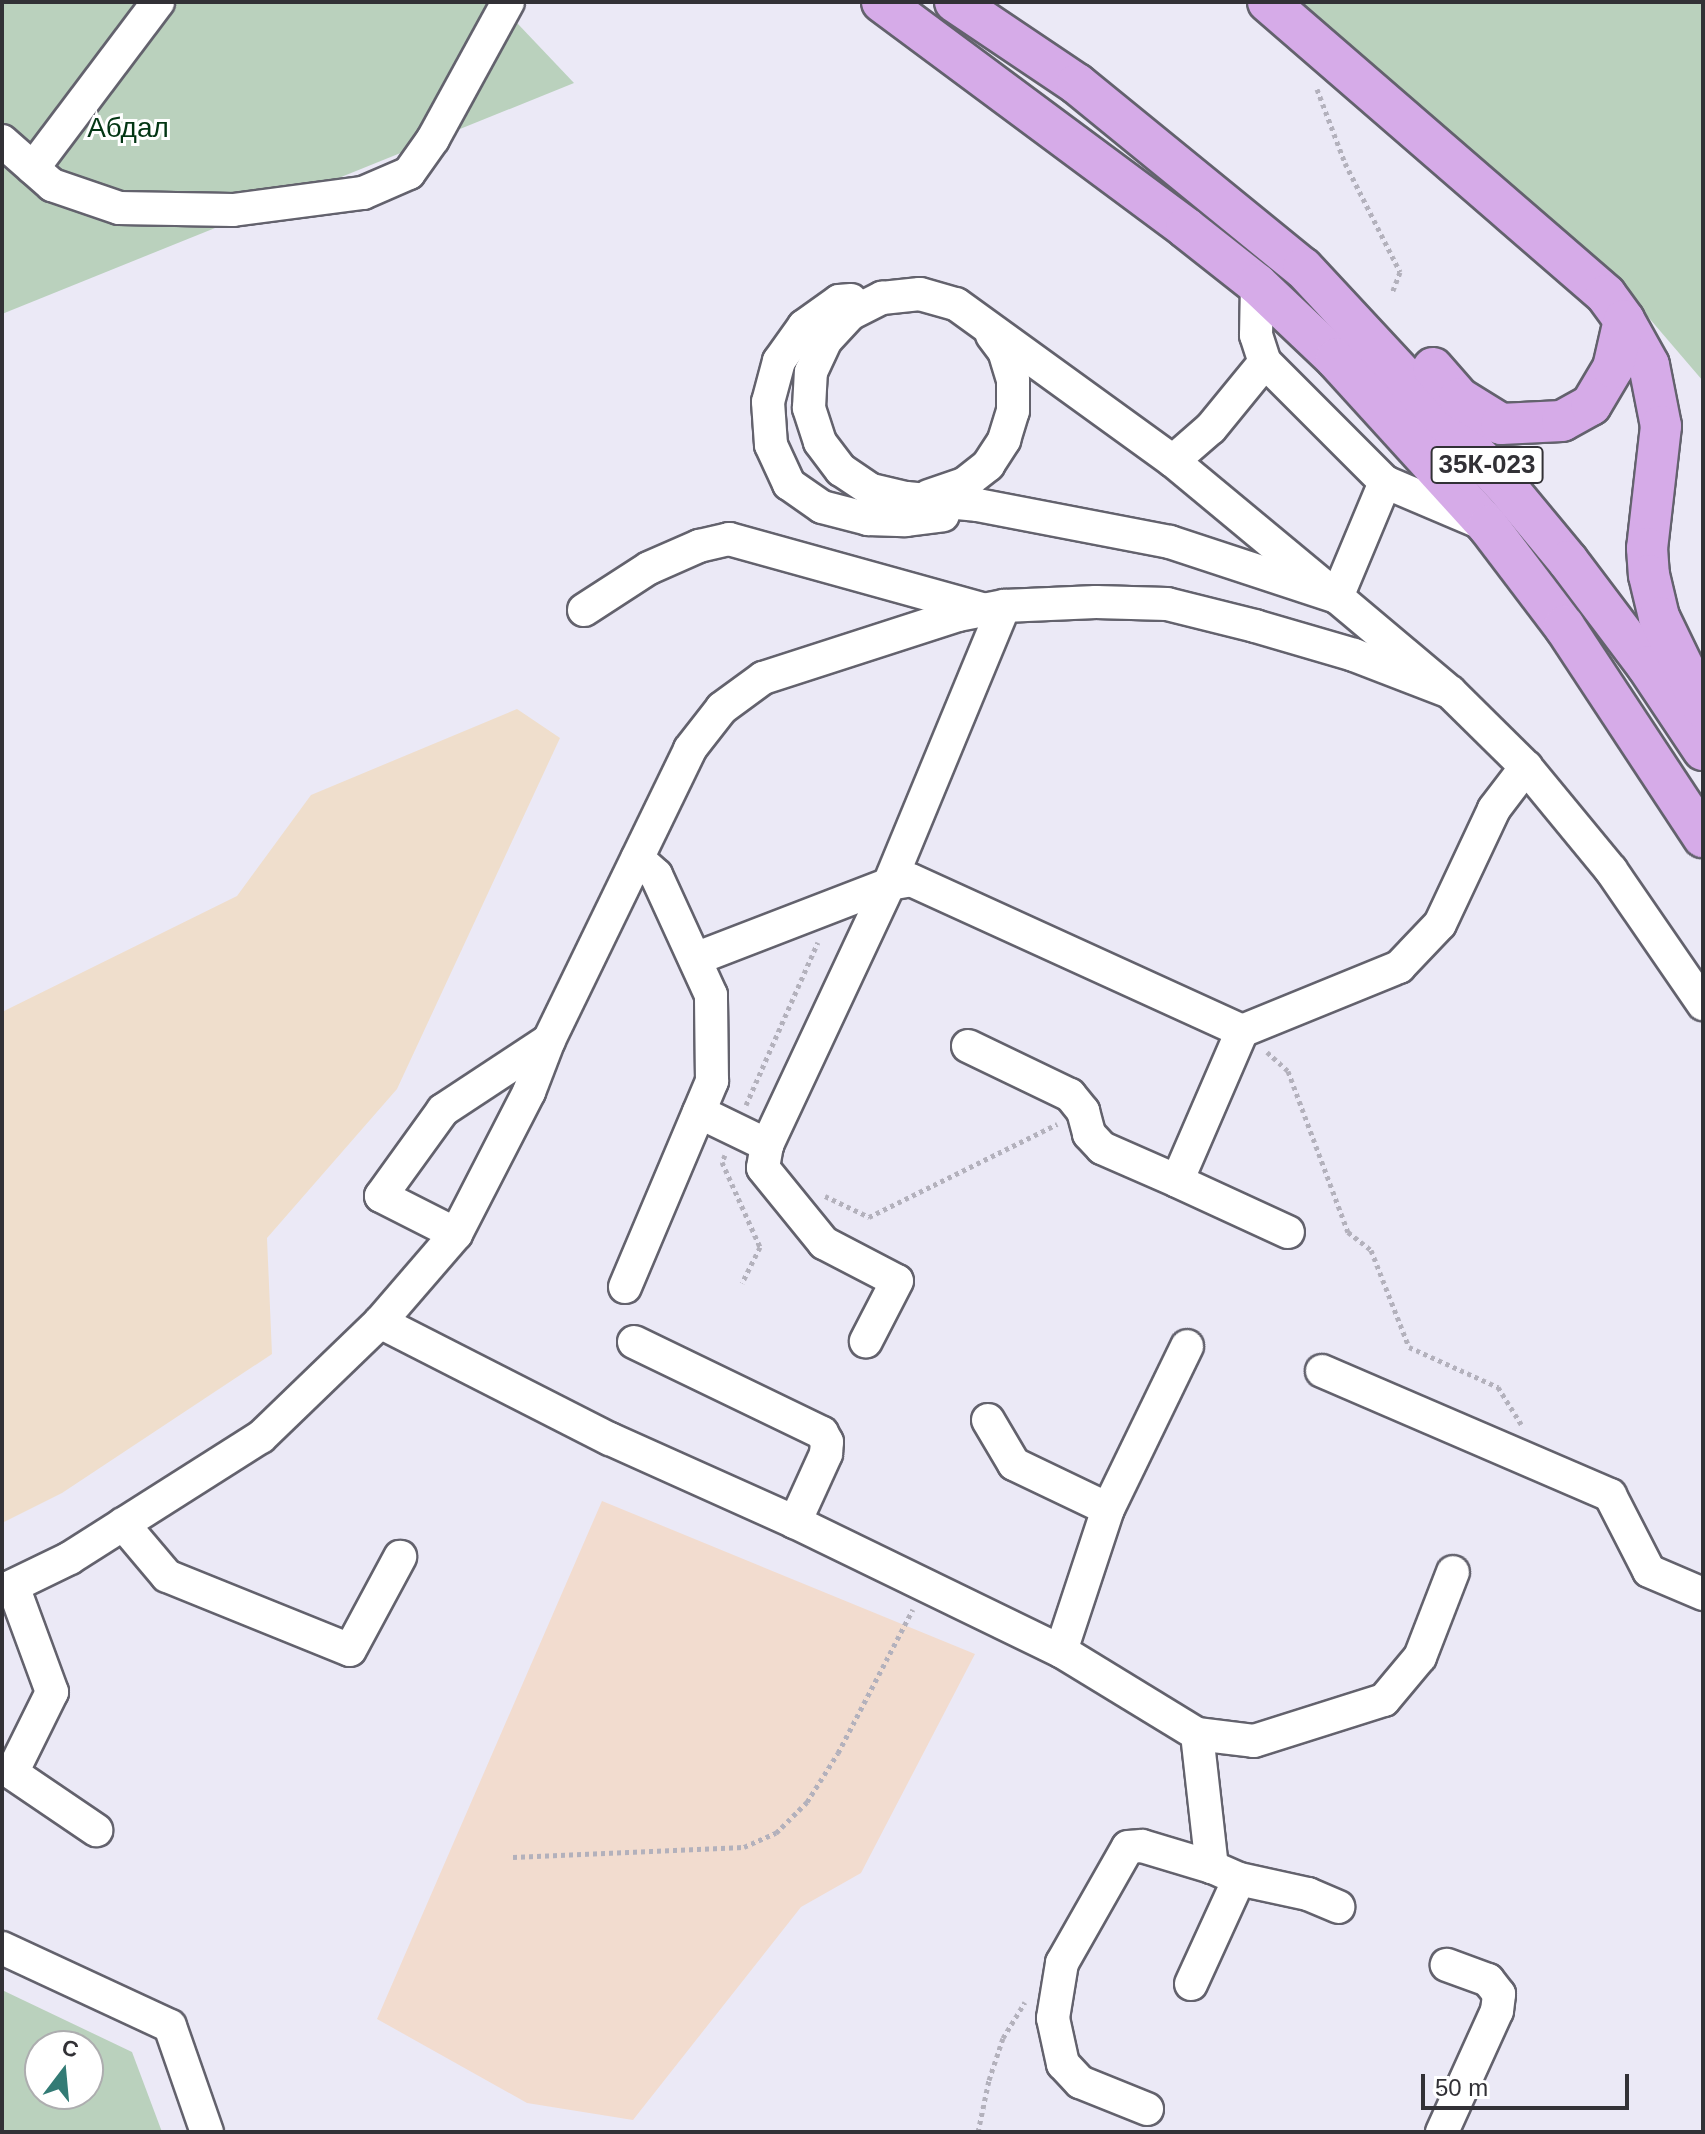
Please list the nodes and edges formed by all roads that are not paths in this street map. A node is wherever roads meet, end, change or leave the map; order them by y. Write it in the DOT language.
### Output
graph roads {
  1 [pos="158,2"];
  2 [pos="508,2"];
  3 [pos="882,2"];
  4 [pos="955,2"];
  5 [pos="999,2"];
  6 [pos="1268,2"];
  7 [pos="2,141"];
  8 [pos="33,168"];
  9 [pos="1257,284"];
  10 [pos="882,298"];
  11 [pos="1624,320"];
  12 [pos="986,326"];
  13 [pos="1265,362"];
  14 [pos="1173,461"];
  15 [pos="1385,482"];
  16 [pos="906,498"];
  17 [pos="978,505"];
  18 [pos="1488,526"];
  19 [pos="1337,597"];
  20 [pos="994,608"];
  21 [pos="584,610"];
  22 [pos="1450,692"];
  23 [pos="1703,708"];
  24 [pos="1703,750"];
  25 [pos="1526,767"];
  26 [pos="1703,837"];
  27 [pos="637,858"];
  28 [pos="889,884"];
  29 [pos="695,959"];
  30 [pos="1703,1004"];
  31 [pos="1242,1031"];
  32 [pos="549,1040"];
  33 [pos="968,1046"];
  34 [pos="699,1112"];
  35 [pos="765,1156"];
  36 [pos="1177,1181"];
  37 [pos="1288,1232"];
  38 [pos="456,1234"];
  39 [pos="625,1287"];
  40 [pos="380,1322"];
  41 [pos="866,1341"];
  42 [pos="634,1342"];
  43 [pos="1187,1346"];
  44 [pos="1322,1371"];
  45 [pos="988,1420"];
  46 [pos="1108,1509"];
  47 [pos="795,1522"];
  48 [pos="123,1524"];
  49 [pos="400,1557"];
  50 [pos="1453,1572"];
  51 [pos="7,1589"];
  52 [pos="1703,1594"];
  53 [pos="1061,1651"];
  54 [pos="1197,1734"];
  55 [pos="96,1830"];
  56 [pos="1226,1873"];
  57 [pos="1338,1907"];
  58 [pos="2,1948"];
  59 [pos="1447,1965"];
  60 [pos="1191,1984"];
  61 [pos="1147,2109"];
  62 [pos="207,2132"];
  63 [pos="1442,2132"];
  1 -- 8 [label="street"];
  2 -- 8 [label="street"];
  3 -- 9 [label="main road, 35К-023"];
  4 -- 24 [label="main road, 35К-023"];
  5 -- 11 [label="main road"];
  6 -- 11 [label="main road"];
  7 -- 8 [label="street"];
  9 -- 13 [label="street"];
  9 -- 18 [label="main road, 35К-023"];
  10 -- 12 [label="street"];
  10 -- 16 [label="street"];
  10 -- 17 [label="street"];
  11 -- 23 [label="main road"];
  12 -- 14 [label="street"];
  12 -- 16 [label="street"];
  13 -- 14 [label="street"];
  13 -- 15 [label="street"];
  14 -- 19 [label="street"];
  15 -- 18 [label="street"];
  15 -- 19 [label="street"];
  16 -- 17 [label="street"];
  17 -- 19 [label="street"];
  18 -- 26 [label="main road, 35К-023"];
  19 -- 22 [label="street"];
  20 -- 21 [label="street"];
  20 -- 22 [label="street"];
  20 -- 27 [label="street"];
  20 -- 28 [label="street"];
  22 -- 25 [label="street"];
  25 -- 30 [label="street"];
  25 -- 31 [label="street"];
  27 -- 29 [label="street"];
  27 -- 32 [label="street"];
  28 -- 29 [label="street"];
  28 -- 31 [label="street"];
  28 -- 35 [label="street"];
  29 -- 34 [label="street"];
  31 -- 36 [label="street"];
  32 -- 38 [label="street"];
  32 -- 38 [label="street"];
  33 -- 36 [label="street"];
  34 -- 35 [label="street"];
  34 -- 39 [label="street"];
  35 -- 41 [label="street"];
  36 -- 37 [label="street"];
  38 -- 40 [label="street"];
  40 -- 47 [label="street"];
  40 -- 48 [label="street"];
  42 -- 47 [label="street"];
  43 -- 46 [label="street"];
  44 -- 52 [label="street"];
  45 -- 46 [label="street"];
  46 -- 53 [label="street"];
  47 -- 53 [label="street"];
  48 -- 49 [label="street"];
  48 -- 51 [label="street"];
  50 -- 54 [label="street"];
  51 -- 55 [label="street"];
  53 -- 54 [label="street"];
  54 -- 56 [label="street"];
  56 -- 57 [label="street"];
  56 -- 60 [label="street"];
  56 -- 61 [label="street"];
  58 -- 62 [label="street"];
  59 -- 63 [label="street"];
}
